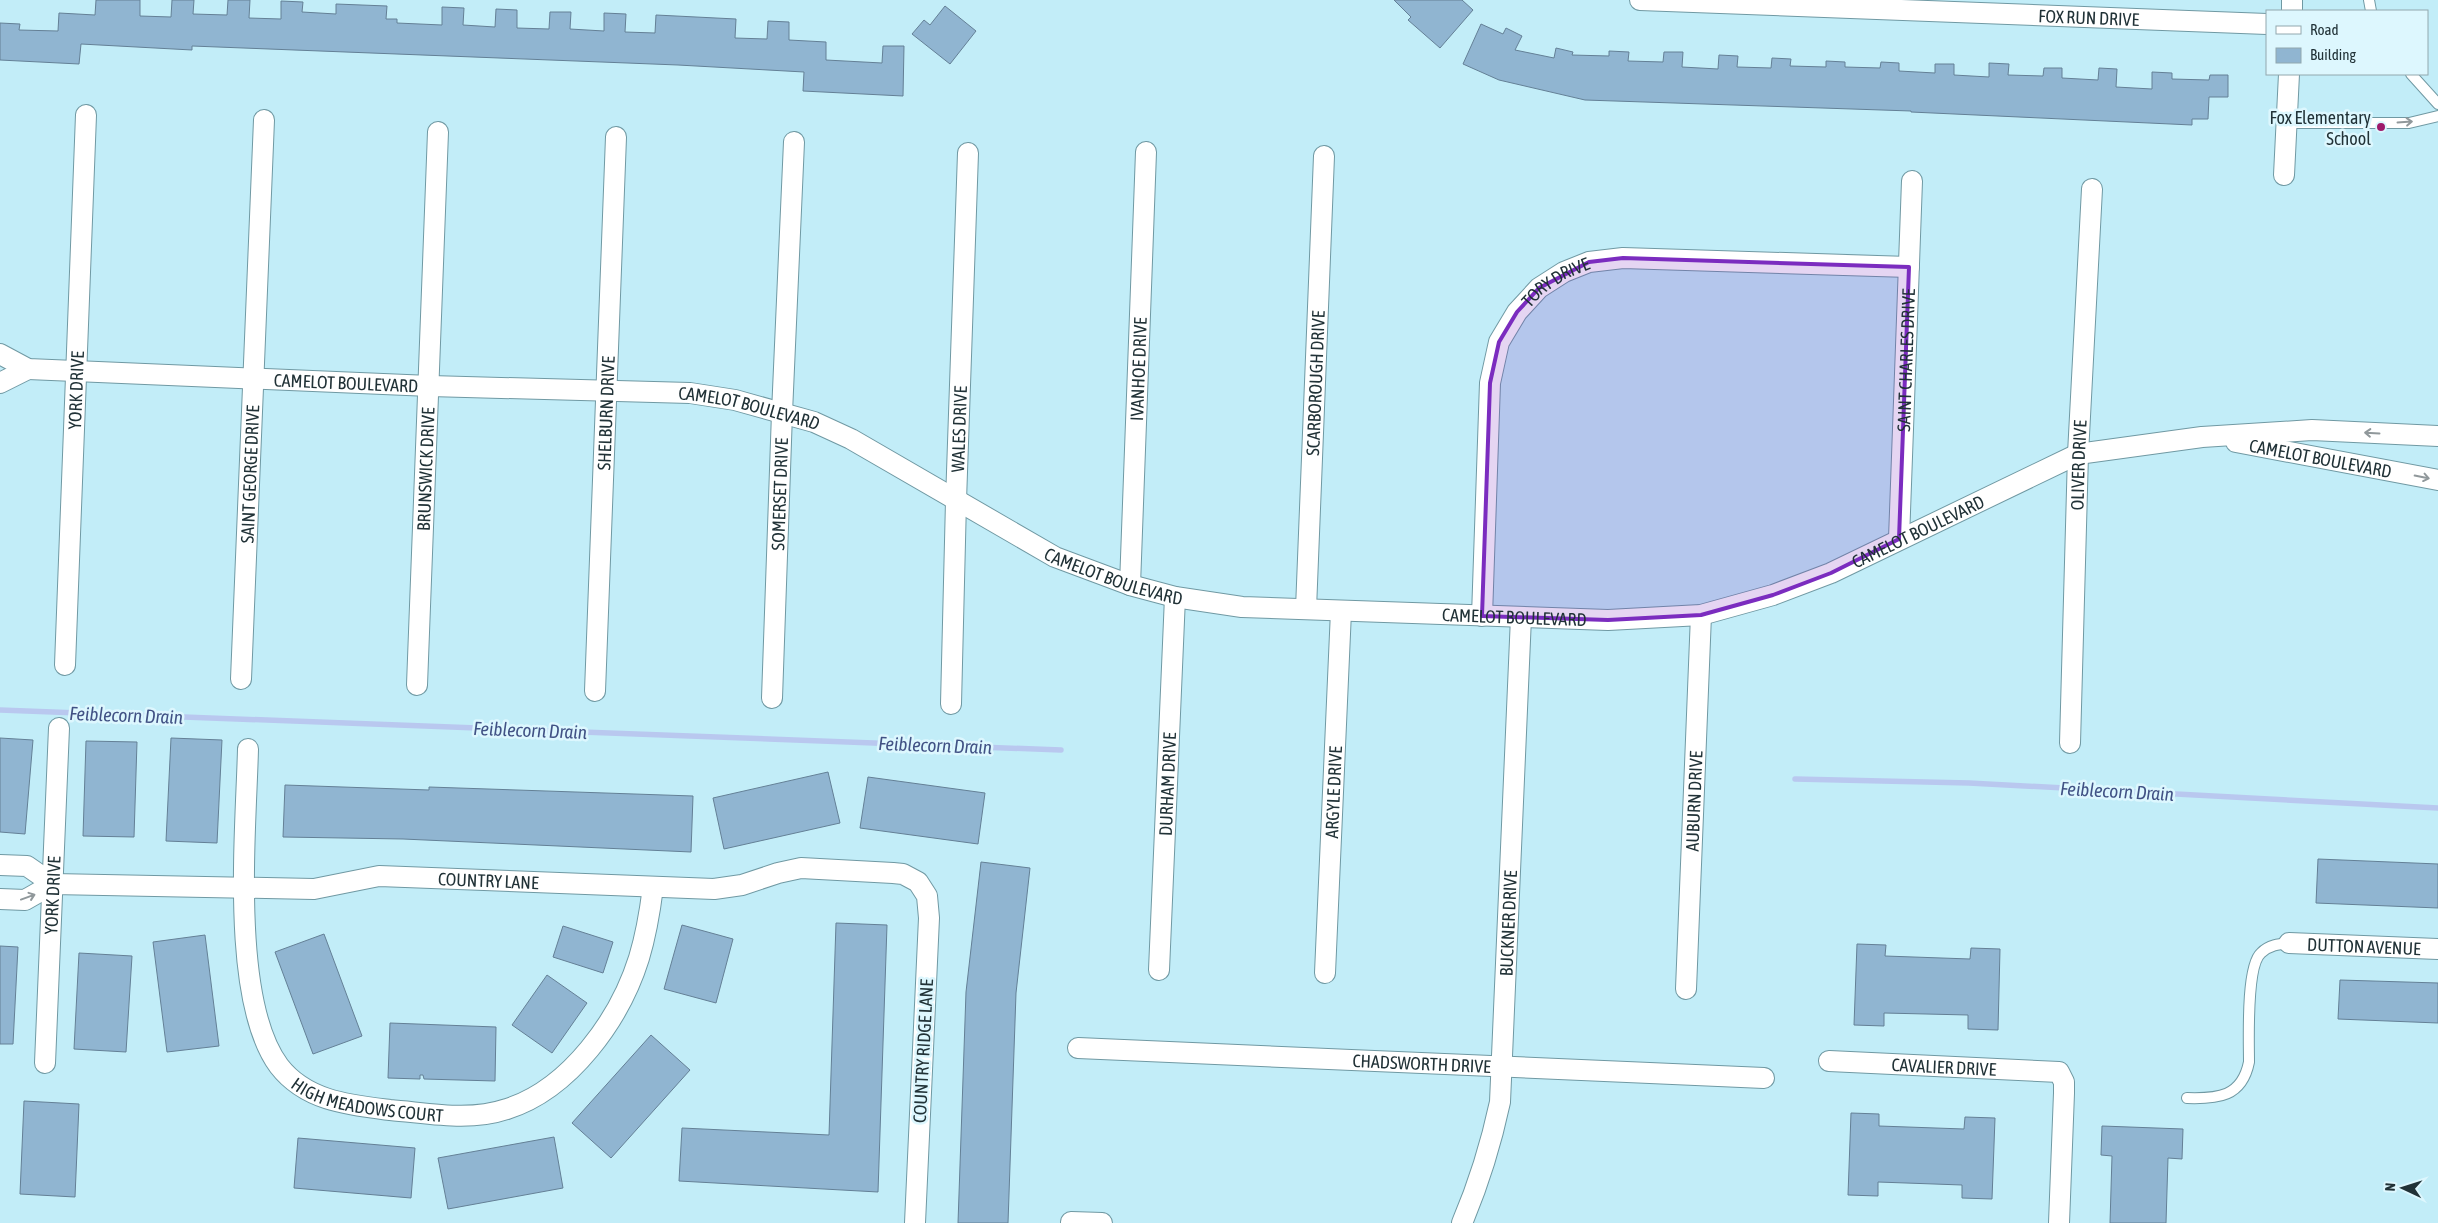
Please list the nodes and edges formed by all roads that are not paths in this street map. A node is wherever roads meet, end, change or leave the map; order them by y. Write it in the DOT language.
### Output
graph roads {
  1 [pos="1640,0"];
  2 [pos="2266,24"];
  3 [pos="2289,75"];
  4 [pos="2412,75"];
  5 [pos="2438,104"];
  6 [pos="86,115"];
  7 [pos="2438,116"];
  8 [pos="264,120"];
  9 [pos="2286,123"];
  10 [pos="438,132"];
  11 [pos="616,136"];
  12 [pos="794,142"];
  13 [pos="1146,152"];
  14 [pos="968,154"];
  15 [pos="1324,156"];
  16 [pos="2284,175"];
  17 [pos="1912,181"];
  18 [pos="2092,189"];
  19 [pos="1909,267"];
  20 [pos="0,354"];
  21 [pos="28,369"];
  22 [pos="77,371"];
  23 [pos="255,379"];
  24 [pos="0,383"];
  25 [pos="430,386"];
  26 [pos="608,390"];
  27 [pos="782,413"];
  28 [pos="2438,436"];
  29 [pos="2202,437"];
  30 [pos="2078,454"];
  31 [pos="2438,480"];
  32 [pos="956,501"];
  33 [pos="1899,539"];
  34 [pos="1130,586"];
  35 [pos="1174,598"];
  36 [pos="1306,609"];
  37 [pos="1341,611"];
  38 [pos="1701,615"];
  39 [pos="1482,616"];
  40 [pos="1521,617"];
  41 [pos="65,665"];
  42 [pos="241,679"];
  43 [pos="417,685"];
  44 [pos="595,691"];
  45 [pos="772,698"];
  46 [pos="951,704"];
  47 [pos="59,728"];
  48 [pos="2070,743"];
  49 [pos="248,749"];
  50 [pos="0,865"];
  51 [pos="918,882"];
  52 [pos="53,884"];
  53 [pos="653,887"];
  54 [pos="245,888"];
  55 [pos="0,899"];
  56 [pos="2289,943"];
  57 [pos="2438,949"];
  58 [pos="1159,970"];
  59 [pos="1325,973"];
  60 [pos="1686,988"];
  61 [pos="1078,1048"];
  62 [pos="1829,1061"];
  63 [pos="45,1063"];
  64 [pos="1503,1066"];
  65 [pos="1764,1078"];
  66 [pos="2187,1098"];
  67 [pos="1071,1222"];
  68 [pos="915,1223"];
  69 [pos="1102,1223"];
  70 [pos="1462,1223"];
  71 [pos="2059,1223"];
  1 -- 2 [label="street, FOX RUN DRIVE"];
  3 -- 9 [label="street"];
  4 -- 5 [label="lane"];
  6 -- 22 [label="street, YORK DRIVE"];
  9 -- 7 [label="lane, one-way"];
  8 -- 23 [label="street, SAINT GEORGE DRIVE"];
  9 -- 16 [label="street"];
  10 -- 25 [label="street, BRUNSWICK DRIVE"];
  11 -- 26 [label="street, SHELBURN DRIVE"];
  12 -- 27 [label="street, SOMERSET DRIVE"];
  13 -- 34 [label="street, IVANHOE DRIVE"];
  14 -- 32 [label="street, WALES DRIVE"];
  15 -- 36 [label="street, SCARBOROUGH DRIVE"];
  17 -- 19 [label="street, SAINT CHARLES DRIVE"];
  18 -- 30 [label="street, OLIVER DRIVE"];
  19 -- 33 [label="street, SAINT CHARLES DRIVE"];
  19 -- 39 [label="street, TORY DRIVE"];
  20 -- 21 [label="street, CAMELOT BOULEVARD"];
  21 -- 22 [label="street, CAMELOT BOULEVARD"];
  21 -- 24 [label="street, CAMELOT BOULEVARD"];
  22 -- 23 [label="street, CAMELOT BOULEVARD"];
  22 -- 41 [label="street, YORK DRIVE"];
  23 -- 25 [label="street, CAMELOT BOULEVARD"];
  23 -- 42 [label="street, SAINT GEORGE DRIVE"];
  25 -- 26 [label="street, CAMELOT BOULEVARD"];
  25 -- 43 [label="street, BRUNSWICK DRIVE"];
  26 -- 27 [label="street, CAMELOT BOULEVARD"];
  26 -- 44 [label="street, SHELBURN DRIVE"];
  27 -- 32 [label="street, CAMELOT BOULEVARD"];
  27 -- 45 [label="street, SOMERSET DRIVE"];
  28 -- 29 [label="street, CAMELOT BOULEVARD, one-way"];
  29 -- 30 [label="street, CAMELOT BOULEVARD"];
  29 -- 31 [label="street, CAMELOT BOULEVARD, one-way"];
  30 -- 33 [label="street, CAMELOT BOULEVARD"];
  30 -- 48 [label="street, OLIVER DRIVE"];
  32 -- 34 [label="street, CAMELOT BOULEVARD"];
  32 -- 46 [label="street, WALES DRIVE"];
  33 -- 38 [label="street, CAMELOT BOULEVARD"];
  34 -- 35 [label="street, CAMELOT BOULEVARD"];
  35 -- 36 [label="street, CAMELOT BOULEVARD"];
  35 -- 58 [label="street, DURHAM DRIVE"];
  36 -- 37 [label="street, CAMELOT BOULEVARD"];
  37 -- 39 [label="street, CAMELOT BOULEVARD"];
  37 -- 59 [label="street, ARGYLE DRIVE"];
  38 -- 40 [label="street, CAMELOT BOULEVARD"];
  38 -- 60 [label="street, AUBURN DRIVE"];
  39 -- 40 [label="street, CAMELOT BOULEVARD"];
  40 -- 64 [label="street, BUCKNER DRIVE"];
  47 -- 52 [label="street, YORK DRIVE"];
  49 -- 54 [label="street, HIGH MEADOWS COURT"];
  50 -- 52 [label="street"];
  51 -- 53 [label="street, COUNTRY LANE"];
  51 -- 68 [label="street, COUNTRY RIDGE LANE"];
  52 -- 54 [label="street, COUNTRY LANE"];
  55 -- 52 [label="street, one-way"];
  52 -- 63 [label="street, YORK DRIVE"];
  53 -- 54 [label="street, COUNTRY LANE"];
  53 -- 54 [label="street, HIGH MEADOWS COURT"];
  56 -- 57 [label="street, DUTTON AVENUE"];
  56 -- 66 [label="lane"];
  61 -- 64 [label="street, CHADSWORTH DRIVE"];
  62 -- 71 [label="street, CAVALIER DRIVE"];
  64 -- 65 [label="street, CHADSWORTH DRIVE"];
  64 -- 70 [label="street, BUCKNER DRIVE"];
  67 -- 69 [label="street"];
}
